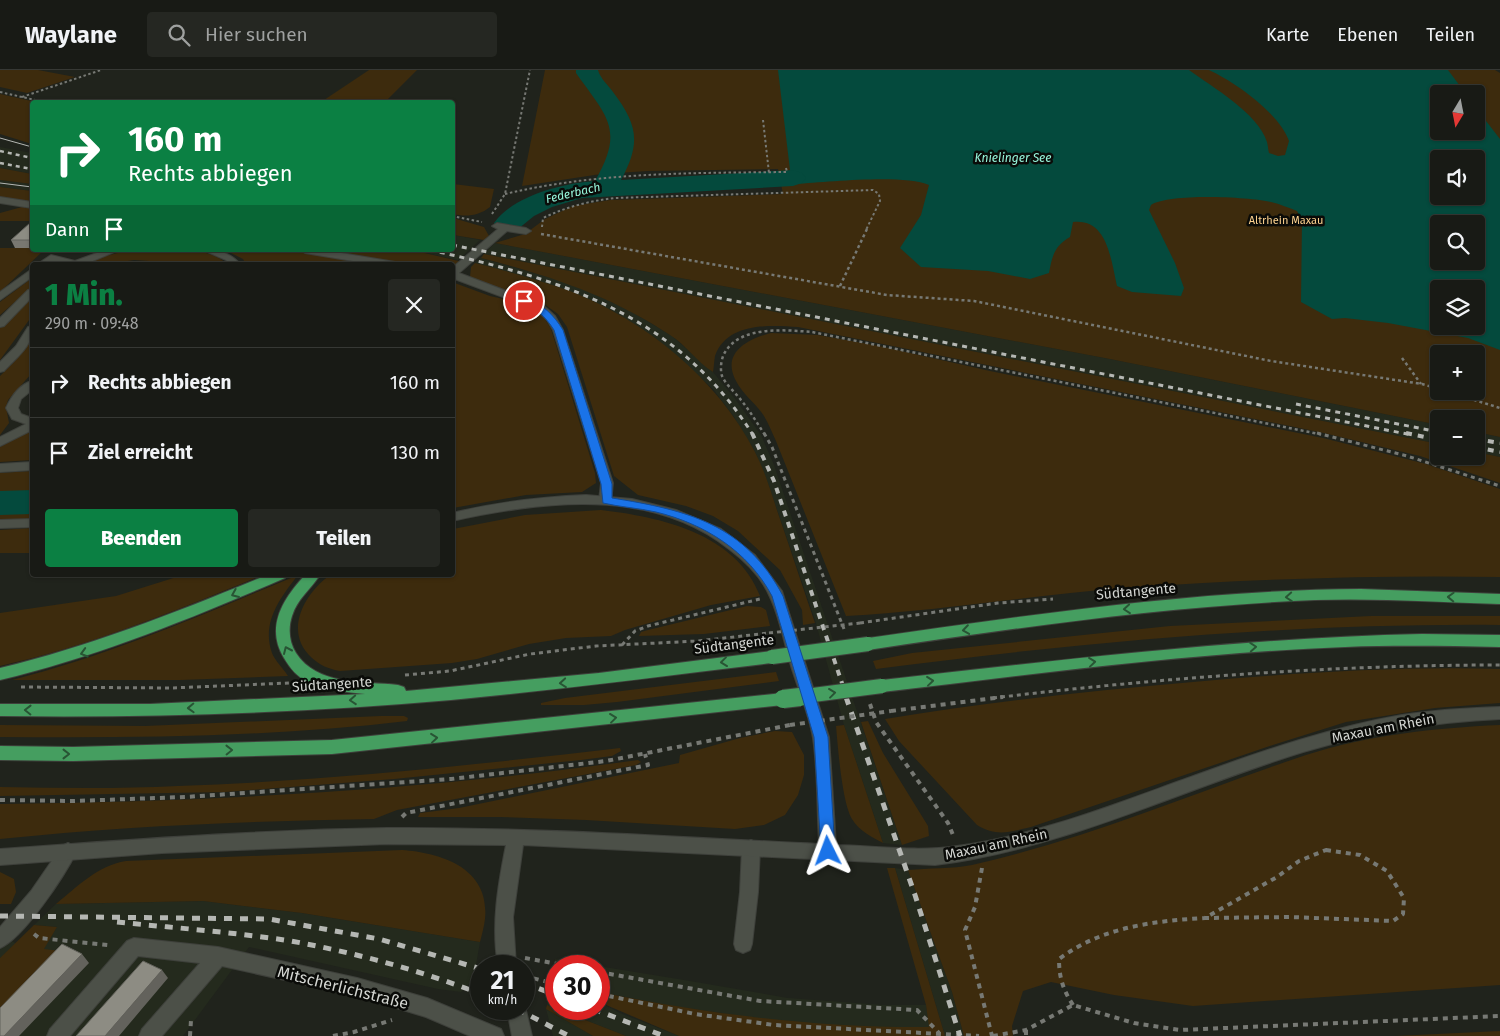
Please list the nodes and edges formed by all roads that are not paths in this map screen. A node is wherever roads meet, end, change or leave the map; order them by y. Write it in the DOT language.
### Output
graph roads {
  1 [pos="0,200"];
  2 [pos="30,205"];
  3 [pos="529,232"];
  4 [pos="109,252"];
  5 [pos="214,252"];
  6 [pos="314,252"];
  7 [pos="45,262"];
  8 [pos="64,262"];
  9 [pos="82,262"];
  10 [pos="232,262"];
  11 [pos="358,262"];
  12 [pos="455,271"];
  13 [pos="30,274"];
  14 [pos="455,275"];
  15 [pos="30,294"];
  16 [pos="0,297"];
  17 [pos="0,324"];
  18 [pos="30,332"];
  19 [pos="0,369"];
  20 [pos="30,384"];
  21 [pos="16,416"];
  22 [pos="30,421"];
  23 [pos="30,427"];
  24 [pos="0,441"];
  25 [pos="30,466"];
  26 [pos="0,468"];
  27 [pos="606,500"];
  28 [pos="455,516"];
  29 [pos="30,523"];
  30 [pos="0,524"];
  31 [pos="275,577"];
  32 [pos="311,577"];
  33 [pos="1500,599"];
  34 [pos="1500,641"];
  35 [pos="0,674"];
  36 [pos="436,695"];
  37 [pos="0,710"];
  38 [pos="1500,713"];
  39 [pos="0,753"];
  40 [pos="516,837"];
  41 [pos="751,848"];
  42 [pos="68,851"];
  43 [pos="828,851"];
  44 [pos="0,857"];
  45 [pos="0,939"];
  46 [pos="743,944"];
  47 [pos="505,955"];
  48 [pos="218,956"];
  49 [pos="518,1020"];
  50 [pos="57,1036"];
  51 [pos="149,1036"];
  52 [pos="494,1036"];
  53 [pos="522,1036"];
  1 -- 2 [label="street"];
  3 -- 12 [label="street"];
  4 -- 9 [label="street"];
  5 -- 10 [label="street"];
  6 -- 11 [label="street"];
  7 -- 8 [label="street"];
  13 -- 16 [label="street"];
  14 -- 27 [label="street"];
  15 -- 17 [label="lane"];
  18 -- 19 [label="street"];
  20 -- 21 [label="street"];
  21 -- 22 [label="street"];
  21 -- 24 [label="street"];
  23 -- 24 [label="street"];
  25 -- 26 [label="street"];
  27 -- 28 [label="street"];
  27 -- 43 [label="street"];
  29 -- 30 [label="street"];
  31 -- 35 [label="highway, one-way"];
  36 -- 32 [label="highway, one-way"];
  33 -- 36 [label="highway, Südtangente, one-way, bridge"];
  39 -- 34 [label="highway, one-way, bridge"];
  36 -- 37 [label="highway, Südtangente, one-way"];
  38 -- 43 [label="street, Maxau am Rhein"];
  40 -- 41 [label="street, Maxau am Rhein"];
  40 -- 42 [label="street, Maxau am Rhein"];
  40 -- 47 [label="street"];
  41 -- 43 [label="street, Maxau am Rhein"];
  41 -- 46 [label="street"];
  42 -- 44 [label="street, Maxau am Rhein"];
  42 -- 45 [label="street"];
  48 -- 50 [label="street, Mitscherlichstraße"];
  48 -- 51 [label="street"];
  48 -- 52 [label="street, Mitscherlichstraße"];
  49 -- 53 [label="street"];
}
